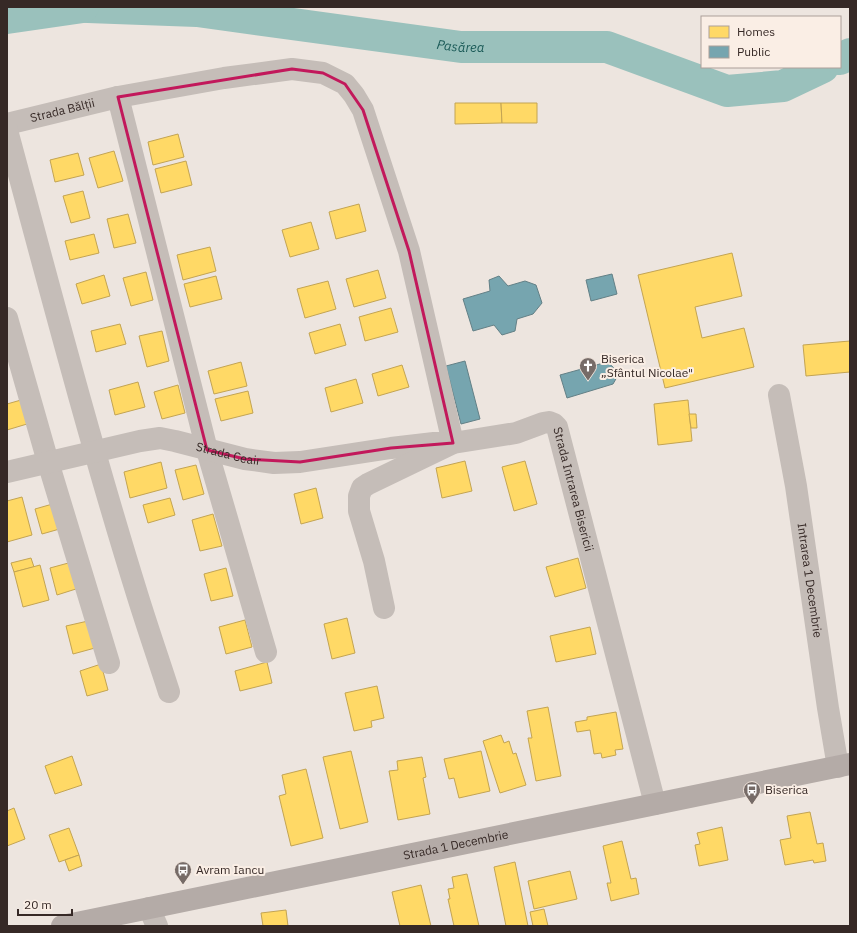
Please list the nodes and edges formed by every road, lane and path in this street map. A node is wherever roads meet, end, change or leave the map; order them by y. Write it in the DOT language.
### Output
graph roads {
  1 [pos="118,97"];
  2 [pos="7,124"];
  3 [pos="7,130"];
  4 [pos="7,318"];
  5 [pos="779,395"];
  6 [pos="453,443"];
  7 [pos="207,450"];
  8 [pos="95,451"];
  9 [pos="48,462"];
  10 [pos="7,472"];
  11 [pos="384,608"];
  12 [pos="266,652"];
  13 [pos="109,663"];
  14 [pos="169,692"];
  15 [pos="844,766"];
  16 [pos="655,804"];
  17 [pos="153,917"];
  18 [pos="62,926"];
  1 -- 2 [label="street, Strada Bălții"];
  1 -- 6 [label="street, Strada Bălții"];
  1 -- 7 [label="street"];
  3 -- 8 [label="street"];
  4 -- 9 [label="street"];
  5 -- 15 [label="street, Intrarea 1 Decembrie"];
  6 -- 7 [label="street, Strada Ceair"];
  6 -- 11 [label="street, Strada Intrarea Bisericii"];
  6 -- 16 [label="street, Strada Intrarea Bisericii"];
  7 -- 8 [label="street, Strada Ceair"];
  7 -- 12 [label="street"];
  8 -- 9 [label="street, Strada Ceair"];
  8 -- 14 [label="street"];
  9 -- 10 [label="street, Strada Ceair"];
  9 -- 13 [label="street"];
  15 -- 16 [label="main road, Strada 1 Decembrie"];
  16 -- 17 [label="main road, Strada 1 Decembrie"];
  17 -- 18 [label="main road, Strada 1 Decembrie"];
}
